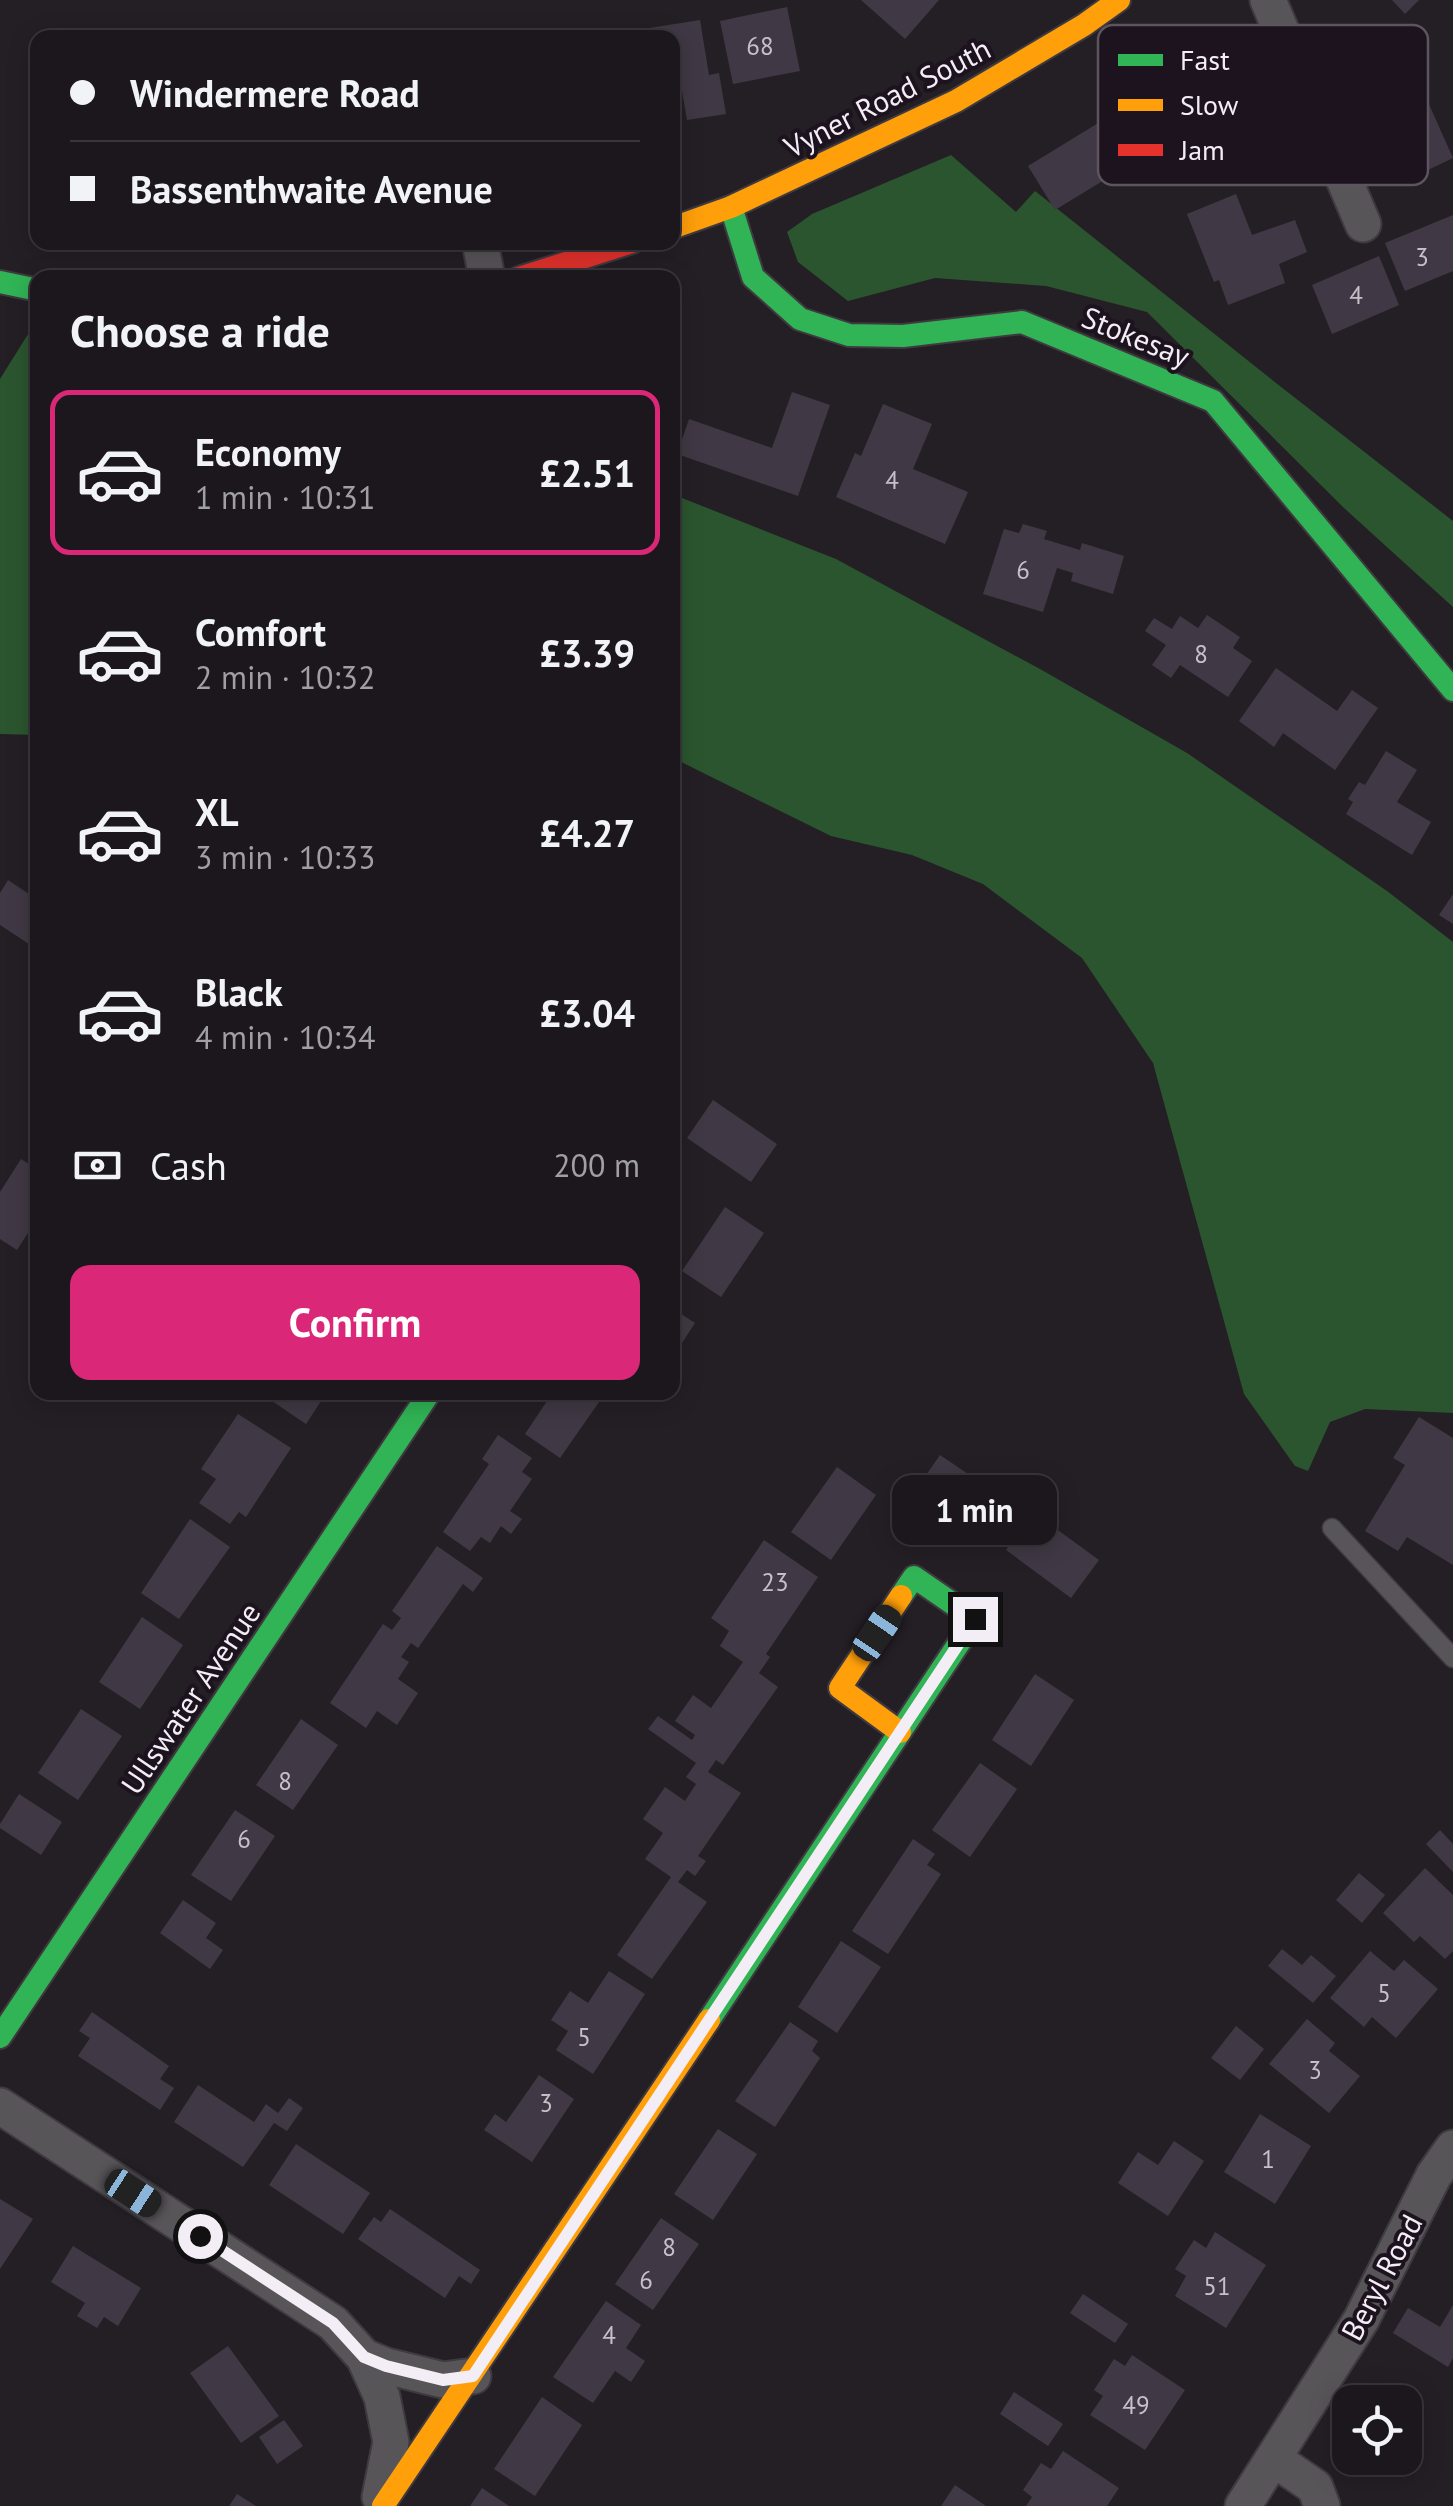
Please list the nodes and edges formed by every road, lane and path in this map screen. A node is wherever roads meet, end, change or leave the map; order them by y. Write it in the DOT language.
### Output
graph roads {
  1 [pos="1119,0"];
  2 [pos="1268,0"];
  3 [pos="1075,13"];
  4 [pos="1279,25"];
  5 [pos="1346,185"];
  6 [pos="731,207"];
  7 [pos="1363,224"];
  8 [pos="680,225"];
  9 [pos="607,250"];
  10 [pos="544,270"];
  11 [pos="0,282"];
  12 [pos="30,288"];
  13 [pos="1453,690"];
  14 [pos="425,1400"];
  15 [pos="1332,1528"];
  16 [pos="1453,1658"];
  17 [pos="900,1732"];
  18 [pos="0,2037"];
  19 [pos="0,2106"];
  20 [pos="1453,2148"];
  21 [pos="364,2357"];
  22 [pos="473,2376"];
  23 [pos="1274,2459"];
  24 [pos="380,2506"];
  25 [pos="1243,2506"];
  26 [pos="1322,2506"];
  1 -- 3 [label="street, Vyner Road South"];
  2 -- 4 [label="street"];
  3 -- 6 [label="street, Vyner Road South"];
  5 -- 7 [label="street"];
  6 -- 8 [label="street, Vyner Road South"];
  6 -- 13 [label="street, Stokesay"];
  9 -- 10 [label="street"];
  11 -- 12 [label="street"];
  14 -- 18 [label="street, Ullswater Avenue"];
  15 -- 16 [label="lane"];
  17 -- 17 [label="street"];
  17 -- 22 [label="street"];
  19 -- 21 [label="street"];
  20 -- 23 [label="street, Beryl Road"];
  21 -- 22 [label="street"];
  21 -- 24 [label="street"];
  22 -- 24 [label="street"];
  23 -- 25 [label="street, Beryl Road"];
  23 -- 26 [label="street"];
}
